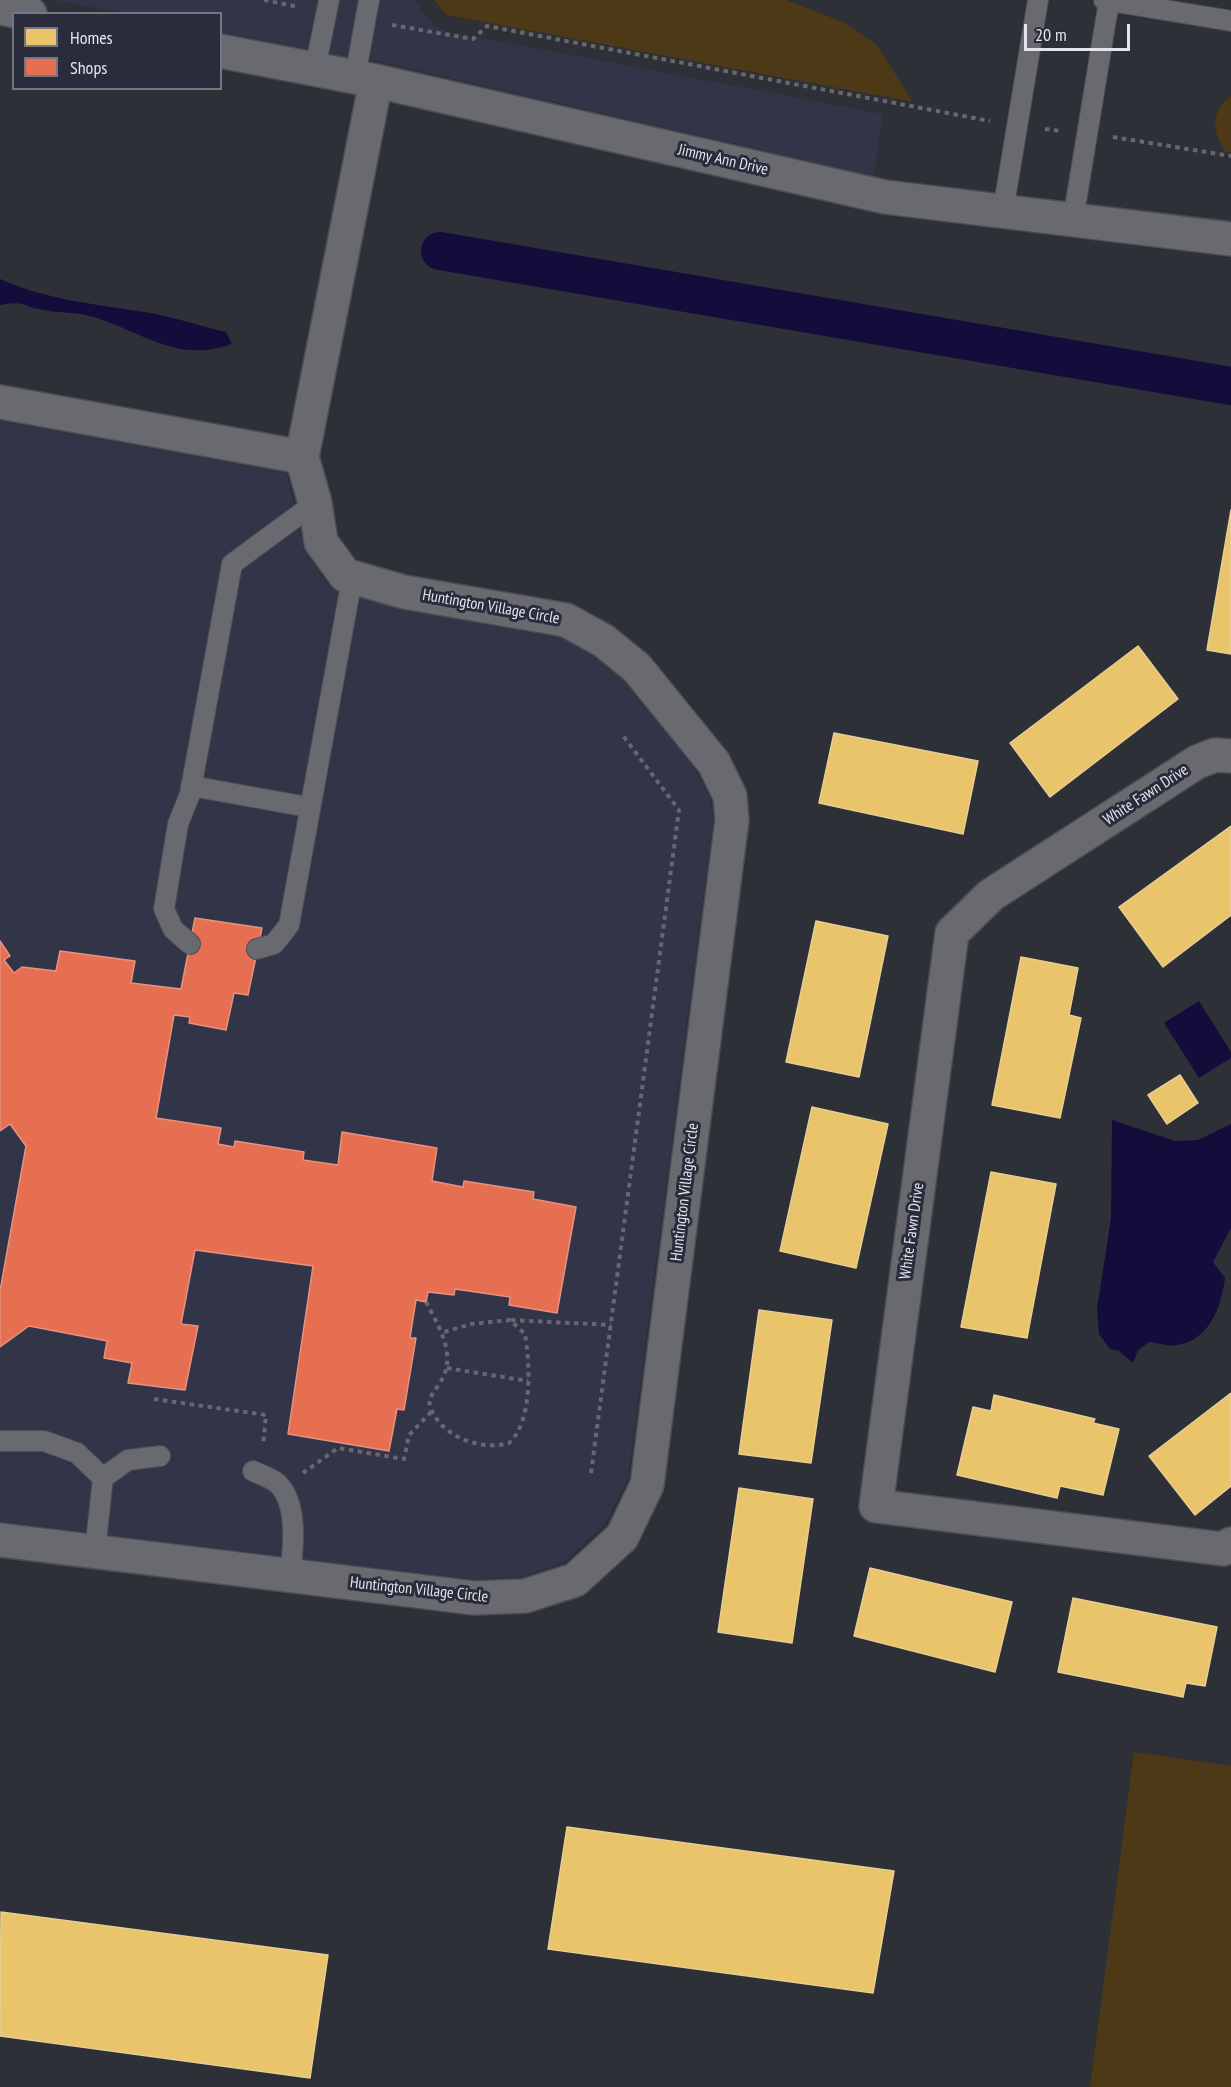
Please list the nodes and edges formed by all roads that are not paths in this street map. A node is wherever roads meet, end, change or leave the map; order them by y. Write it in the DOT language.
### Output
graph roads {
  1 [pos="369,0"];
  2 [pos="1038,0"];
  3 [pos="1104,0"];
  4 [pos="1109,1"];
  5 [pos="328,6"];
  6 [pos="0,8"];
  7 [pos="20,12"];
  8 [pos="1231,21"];
  9 [pos="222,51"];
  10 [pos="315,69"];
  11 [pos="365,79"];
  12 [pos="1003,211"];
  13 [pos="1073,220"];
  14 [pos="1231,238"];
  15 [pos="0,402"];
  16 [pos="302,457"];
  17 [pos="315,503"];
  18 [pos="352,579"];
  19 [pos="1231,756"];
  20 [pos="191,786"];
  21 [pos="308,807"];
  22 [pos="190,944"];
  23 [pos="257,949"];
  24 [pos="0,1441"];
  25 [pos="160,1456"];
  26 [pos="253,1470"];
  27 [pos="104,1478"];
  28 [pos="0,1540"];
  29 [pos="1231,1544"];
  30 [pos="95,1551"];
  31 [pos="290,1576"];
  1 -- 11 [label="lane"];
  2 -- 12 [label="lane"];
  3 -- 4 [label="lane"];
  4 -- 8 [label="lane"];
  4 -- 13 [label="lane"];
  5 -- 10 [label="lane"];
  6 -- 7 [label="street"];
  9 -- 10 [label="street, Jimmy Ann Drive"];
  10 -- 11 [label="street, Jimmy Ann Drive"];
  11 -- 12 [label="street, Jimmy Ann Drive"];
  11 -- 16 [label="street"];
  12 -- 13 [label="street, Jimmy Ann Drive"];
  13 -- 14 [label="street, Jimmy Ann Drive"];
  15 -- 16 [label="street"];
  16 -- 17 [label="street"];
  17 -- 18 [label="street"];
  17 -- 20 [label="lane"];
  18 -- 21 [label="lane"];
  18 -- 31 [label="street, Huntington Village Circle"];
  19 -- 29 [label="street, White Fawn Drive"];
  20 -- 21 [label="lane"];
  20 -- 22 [label="lane"];
  21 -- 23 [label="lane"];
  24 -- 27 [label="lane"];
  25 -- 27 [label="lane"];
  26 -- 31 [label="lane"];
  27 -- 30 [label="lane"];
  28 -- 30 [label="street, Huntington Village Circle"];
  30 -- 31 [label="street, Huntington Village Circle"];
}
